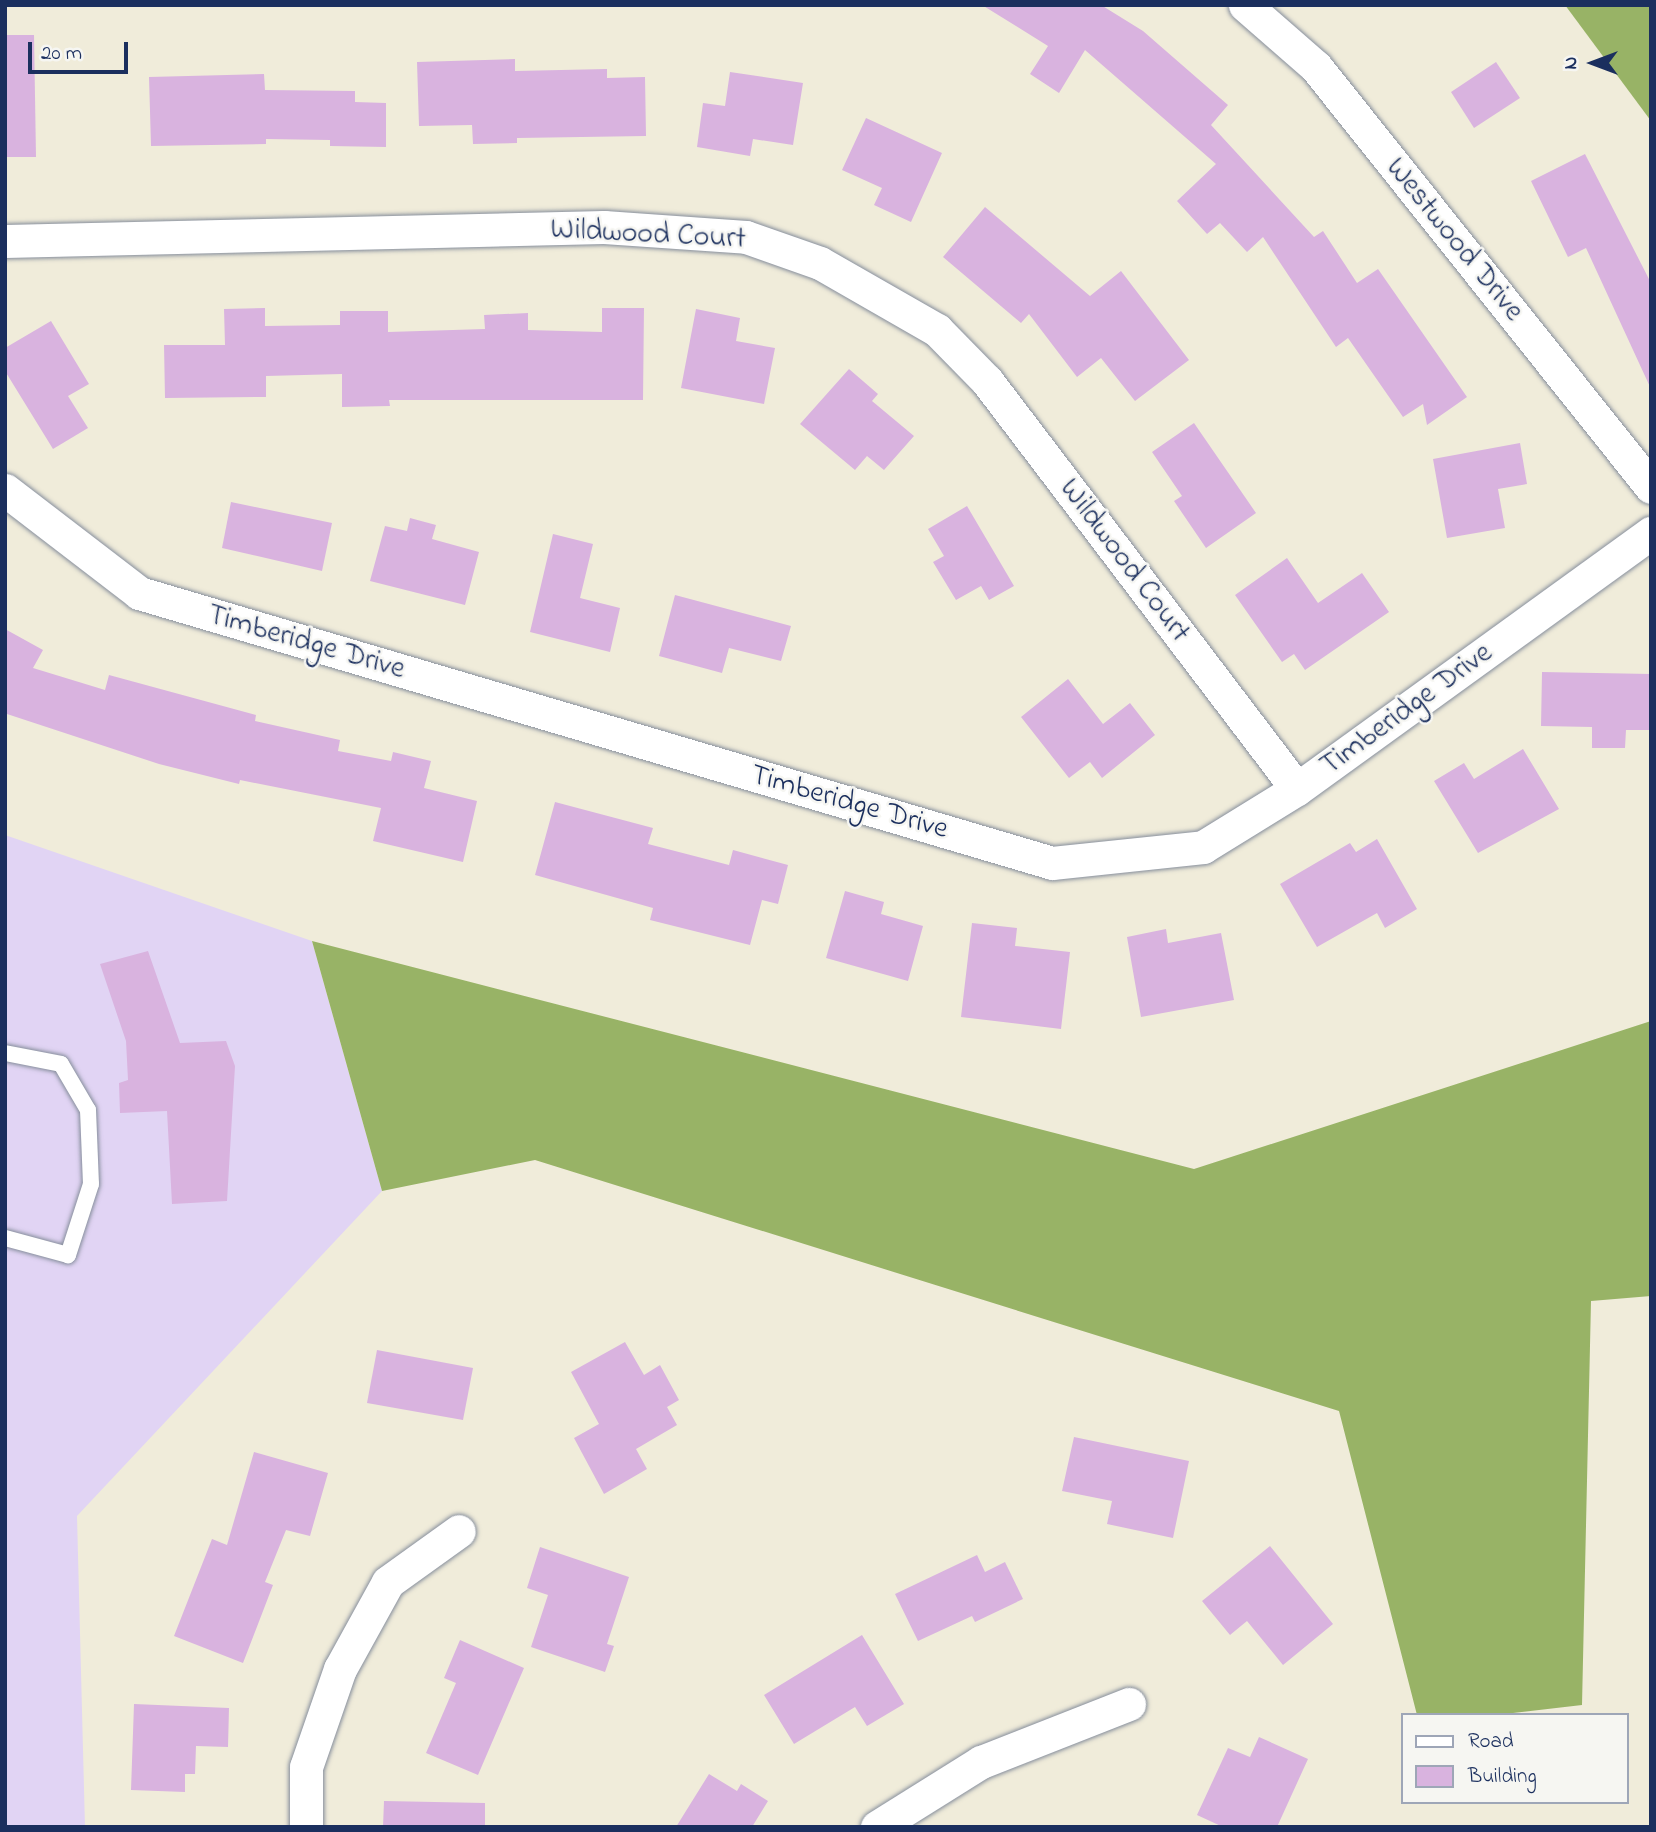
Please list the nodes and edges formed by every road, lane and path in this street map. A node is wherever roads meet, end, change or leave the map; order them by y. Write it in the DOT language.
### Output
graph roads {
  1 [pos="1244,5"];
  2 [pos="5,241"];
  3 [pos="1651,487"];
  4 [pos="5,489"];
  5 [pos="1651,533"];
  6 [pos="1297,789"];
  7 [pos="5,1054"];
  8 [pos="5,1238"];
  9 [pos="459,1531"];
  10 [pos="1129,1704"];
  11 [pos="306,1827"];
  12 [pos="877,1827"];
  1 -- 3 [label="street, Westwood Drive"];
  2 -- 6 [label="street, Wildwood Court"];
  4 -- 6 [label="street, Timberidge Drive"];
  5 -- 6 [label="street, Timberidge Drive"];
  7 -- 8 [label="lane"];
  9 -- 11 [label="street"];
  10 -- 12 [label="street"];
}
